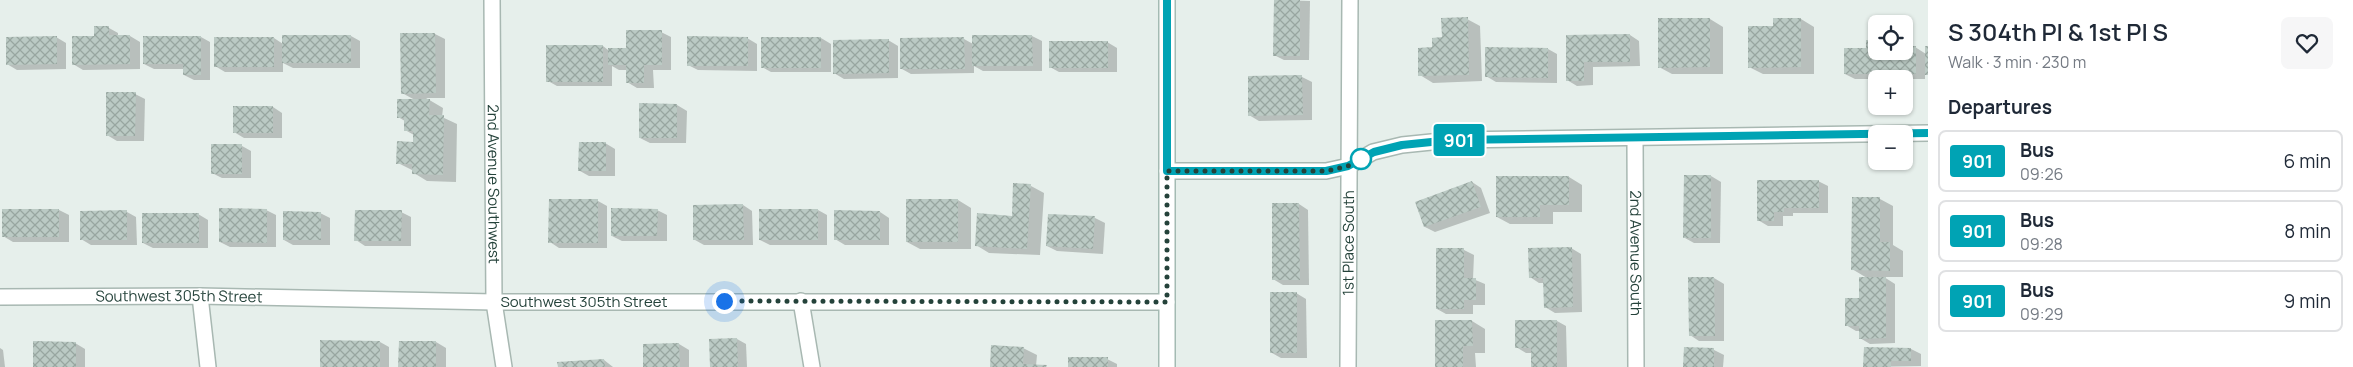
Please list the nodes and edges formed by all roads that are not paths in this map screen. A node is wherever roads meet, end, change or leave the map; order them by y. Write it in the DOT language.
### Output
graph roads {
  1 [pos="492,0"];
  2 [pos="1167,0"];
  3 [pos="1350,0"];
  4 [pos="1928,133"];
  5 [pos="1635,138"];
  6 [pos="1348,166"];
  7 [pos="1167,171"];
  8 [pos="200,296"];
  9 [pos="0,297"];
  10 [pos="801,301"];
  11 [pos="494,302"];
  12 [pos="1167,302"];
  13 [pos="208,367"];
  14 [pos="504,367"];
  15 [pos="812,367"];
  16 [pos="1167,367"];
  17 [pos="1348,367"];
  18 [pos="1636,367"];
  1 -- 11 [label="street, 2nd Avenue Southwest"];
  2 -- 7 [label="street"];
  3 -- 6 [label="street, 1st Place South"];
  4 -- 5 [label="street"];
  5 -- 6 [label="street"];
  5 -- 18 [label="street, 2nd Avenue South"];
  6 -- 7 [label="street"];
  6 -- 17 [label="street, 1st Place South"];
  7 -- 12 [label="street"];
  8 -- 9 [label="street, Southwest 305th Street"];
  8 -- 11 [label="street, Southwest 305th Street"];
  8 -- 13 [label="street"];
  10 -- 11 [label="street, Southwest 305th Street"];
  10 -- 12 [label="street, Southwest 305th Street"];
  10 -- 15 [label="street"];
  11 -- 14 [label="street, 2nd Avenue Southwest"];
  12 -- 16 [label="street"];
}
